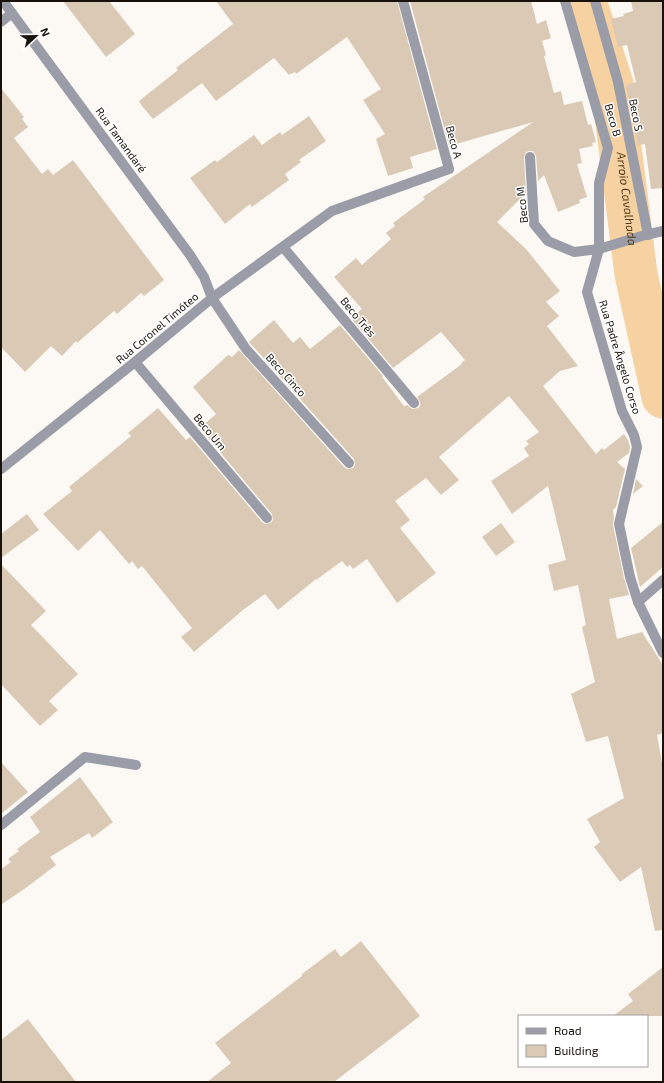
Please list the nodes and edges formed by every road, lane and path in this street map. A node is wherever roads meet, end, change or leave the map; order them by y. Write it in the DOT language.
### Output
graph roads {
  1 [pos="3,1"];
  2 [pos="404,1"];
  3 [pos="565,1"];
  4 [pos="594,1"];
  5 [pos="12,12"];
  6 [pos="1,22"];
  7 [pos="530,157"];
  8 [pos="332,211"];
  9 [pos="663,232"];
  10 [pos="646,235"];
  11 [pos="283,247"];
  12 [pos="602,248"];
  13 [pos="212,298"];
  14 [pos="135,362"];
  15 [pos="414,403"];
  16 [pos="349,463"];
  17 [pos="1,469"];
  18 [pos="267,518"];
  19 [pos="663,580"];
  20 [pos="638,602"];
  21 [pos="663,653"];
  22 [pos="136,765"];
  23 [pos="1,825"];
  1 -- 5 [label="street, Rua Tamandaré"];
  2 -- 8 [label="street, Beco A"];
  3 -- 12 [label="street, Beco B"];
  4 -- 10 [label="street, Beco S"];
  5 -- 6 [label="street"];
  5 -- 13 [label="street, Rua Tamandaré"];
  7 -- 12 [label="street, Beco M"];
  8 -- 11 [label="street, Rua Coronel Timóteo"];
  9 -- 10 [label="street, Beco M"];
  10 -- 12 [label="street, Beco M"];
  11 -- 13 [label="street, Rua Coronel Timóteo"];
  11 -- 15 [label="street, Beco Três"];
  12 -- 20 [label="street, Rua Padre Ângelo Corso"];
  13 -- 14 [label="street, Rua Coronel Timóteo"];
  13 -- 16 [label="street, Beco Cinco"];
  14 -- 17 [label="street, Rua Coronel Timóteo"];
  14 -- 18 [label="street, Beco Um"];
  19 -- 20 [label="street"];
  20 -- 21 [label="street, Rua Padre Ângelo Corso"];
  22 -- 23 [label="street"];
}
